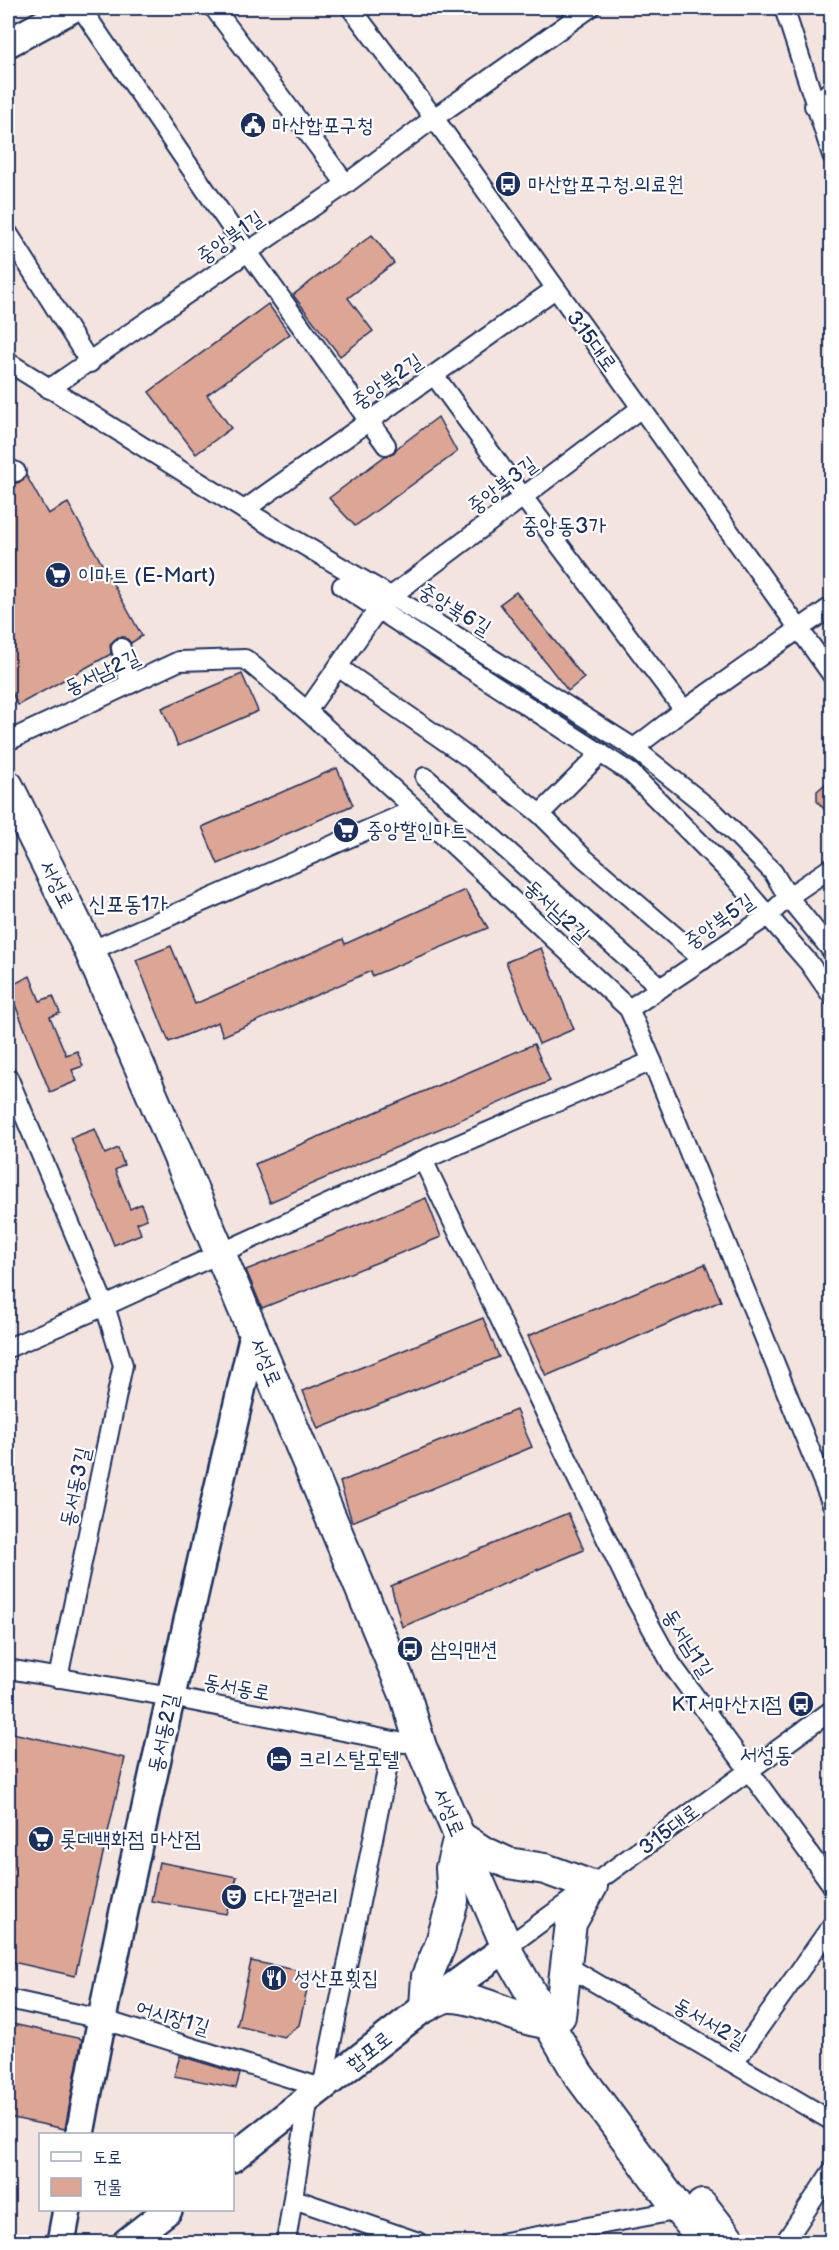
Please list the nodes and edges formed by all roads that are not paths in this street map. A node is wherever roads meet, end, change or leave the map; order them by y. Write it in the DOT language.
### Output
graph roads {
  1 [pos="73,8"];
  2 [pos="81,8"];
  3 [pos="214,8"];
  4 [pos="351,8"];
  5 [pos="590,8"];
  6 [pos="784,8"];
  7 [pos="8,44"];
  8 [pos="831,89"];
  9 [pos="814,106"];
  10 [pos="434,118"];
  11 [pos="830,148"];
  12 [pos="346,184"];
  13 [pos="8,233"];
  14 [pos="248,252"];
  15 [pos="555,289"];
  16 [pos="8,362"];
  17 [pos="90,363"];
  18 [pos="435,375"];
  19 [pos="49,388"];
  20 [pos="641,408"];
  21 [pos="370,420"];
  22 [pos="386,445"];
  23 [pos="523,497"];
  24 [pos="244,510"];
  25 [pos="342,586"];
  26 [pos="385,603"];
  27 [pos="831,606"];
  28 [pos="799,629"];
  29 [pos="122,648"];
  30 [pos="338,667"];
  31 [pos="831,675"];
  32 [pos="130,684"];
  33 [pos="684,710"];
  34 [pos="307,711"];
  35 [pos="8,741"];
  36 [pos="634,748"];
  37 [pos="601,753"];
  38 [pos="425,777"];
  39 [pos="8,786"];
  40 [pos="415,809"];
  41 [pos="540,814"];
  42 [pos="831,867"];
  43 [pos="788,897"];
  44 [pos="768,916"];
  45 [pos="90,951"];
  46 [pos="831,951"];
  47 [pos="703,960"];
  48 [pos="661,988"];
  49 [pos="831,996"];
  50 [pos="629,1009"];
  51 [pos="652,1061"];
  52 [pos="8,1077"];
  53 [pos="423,1160"];
  54 [pos="220,1253"];
  55 [pos="105,1306"];
  56 [pos="254,1334"];
  57 [pos="8,1348"];
  58 [pos="831,1504"];
  59 [pos="8,1669"];
  60 [pos="58,1678"];
  61 [pos="171,1697"];
  62 [pos="831,1710"];
  63 [pos="407,1744"];
  64 [pos="748,1770"];
  65 [pos="459,1836"];
  66 [pos="831,1885"];
  67 [pos="592,1886"];
  68 [pos="831,1925"];
  69 [pos="507,1947"];
  70 [pos="566,1965"];
  71 [pos="8,1999"];
  72 [pos="425,2007"];
  73 [pos="101,2019"];
  74 [pos="554,2019"];
  75 [pos="734,2063"];
  76 [pos="315,2092"];
  77 [pos="831,2121"];
  78 [pos="80,2133"];
  79 [pos="234,2156"];
  80 [pos="831,2171"];
  81 [pos="294,2199"];
  82 [pos="691,2208"];
  83 [pos="66,2211"];
  84 [pos="167,2211"];
  85 [pos="60,2242"];
  86 [pos="127,2242"];
  87 [pos="286,2242"];
  88 [pos="418,2242"];
  89 [pos="505,2242"];
  90 [pos="706,2242"];
  91 [pos="731,2242"];
  92 [pos="785,2242"];
  1 -- 7 [label="main road"];
  2 -- 14 [label="street"];
  3 -- 12 [label="street"];
  4 -- 10 [label="street, 3·15대로"];
  5 -- 10 [label="street, 중앙북1길"];
  6 -- 9 [label="street"];
  8 -- 9 [label="street"];
  9 -- 11 [label="street"];
  10 -- 12 [label="street, 중앙북1길"];
  10 -- 15 [label="street, 3·15대로"];
  12 -- 14 [label="street, 중앙북1길"];
  13 -- 17 [label="street"];
  14 -- 17 [label="street, 중앙북1길"];
  14 -- 21 [label="street"];
  15 -- 18 [label="street, 중앙북2길"];
  15 -- 20 [label="street, 3·15대로"];
  16 -- 19 [label="street, 중앙북6길"];
  17 -- 19 [label="street, 중앙북1길"];
  18 -- 21 [label="street, 중앙북2길"];
  18 -- 23 [label="street"];
  19 -- 24 [label="street, 중앙북6길"];
  20 -- 23 [label="street, 중앙북3길"];
  20 -- 28 [label="street, 3·15대로"];
  21 -- 22 [label="street"];
  21 -- 24 [label="street, 중앙북2길"];
  23 -- 26 [label="street, 중앙북3길"];
  23 -- 33 [label="street"];
  24 -- 26 [label="street, 중앙북6길"];
  25 -- 26 [label="street"];
  26 -- 30 [label="street, 중앙북3길"];
  26 -- 36 [label="street, 중앙북6길"];
  26 -- 37 [label="street"];
  27 -- 28 [label="street"];
  28 -- 31 [label="street, 3·15대로"];
  28 -- 33 [label="street"];
  29 -- 32 [label="street"];
  30 -- 34 [label="street, 중앙북3길"];
  30 -- 41 [label="street"];
  32 -- 34 [label="street, 동서남2길"];
  32 -- 35 [label="street, 동서남2길"];
  33 -- 36 [label="street"];
  34 -- 40 [label="street, 동서남2길"];
  36 -- 43 [label="street, 중앙북6길"];
  37 -- 41 [label="street"];
  37 -- 44 [label="street"];
  38 -- 48 [label="street"];
  39 -- 45 [label="main road, 서성로"];
  40 -- 45 [label="street"];
  40 -- 50 [label="street, 동서남2길"];
  41 -- 47 [label="street"];
  42 -- 43 [label="street, 중앙북5길"];
  43 -- 44 [label="street, 중앙북5길"];
  43 -- 46 [label="street, 중앙북6길"];
  44 -- 47 [label="street, 중앙북5길"];
  44 -- 49 [label="street"];
  45 -- 54 [label="main road, 서성로"];
  47 -- 48 [label="street, 중앙북5길"];
  48 -- 50 [label="street, 중앙북5길"];
  50 -- 51 [label="street, 동서남2길"];
  51 -- 53 [label="street"];
  51 -- 58 [label="street, 동서남2길"];
  52 -- 55 [label="street, 동서동3길"];
  53 -- 54 [label="street"];
  53 -- 64 [label="street, 동서남1길"];
  54 -- 55 [label="street"];
  54 -- 56 [label="main road, 서성로"];
  55 -- 57 [label="street"];
  55 -- 60 [label="street, 동서동3길"];
  56 -- 61 [label="main road, 동서동2길"];
  56 -- 63 [label="main road, 서성로"];
  59 -- 60 [label="street, 동서동로"];
  60 -- 61 [label="street, 동서동로"];
  61 -- 63 [label="street, 동서동로"];
  61 -- 73 [label="main road, 동서동2길"];
  62 -- 64 [label="street, 3·15대로"];
  63 -- 65 [label="main road, 서성로"];
  63 -- 76 [label="street"];
  64 -- 66 [label="street, 동서남1길"];
  64 -- 67 [label="street, 3·15대로"];
  65 -- 67 [label="main road"];
  65 -- 69 [label="main road, 서성로"];
  65 -- 72 [label="main road"];
  67 -- 69 [label="street, 3·15대로"];
  67 -- 70 [label="main road"];
  68 -- 75 [label="street"];
  69 -- 72 [label="main road, 합포로"];
  69 -- 74 [label="main road"];
  70 -- 74 [label="main road"];
  70 -- 75 [label="street, 동서서2길"];
  71 -- 73 [label="street, 어시장1길"];
  72 -- 74 [label="main road"];
  72 -- 76 [label="main road, 합포로"];
  73 -- 76 [label="street, 어시장1길"];
  73 -- 78 [label="main road, 동서동2길"];
  74 -- 82 [label="main road"];
  75 -- 77 [label="street, 동서서2길"];
  76 -- 79 [label="main road, 합포로"];
  76 -- 81 [label="street"];
  80 -- 92 [label="street"];
  81 -- 87 [label="street"];
  81 -- 88 [label="street"];
  82 -- 89 [label="street"];
  82 -- 90 [label="main road"];
  82 -- 91 [label="main road"];
  83 -- 85 [label="main road"];
  84 -- 86 [label="main road"];
}
